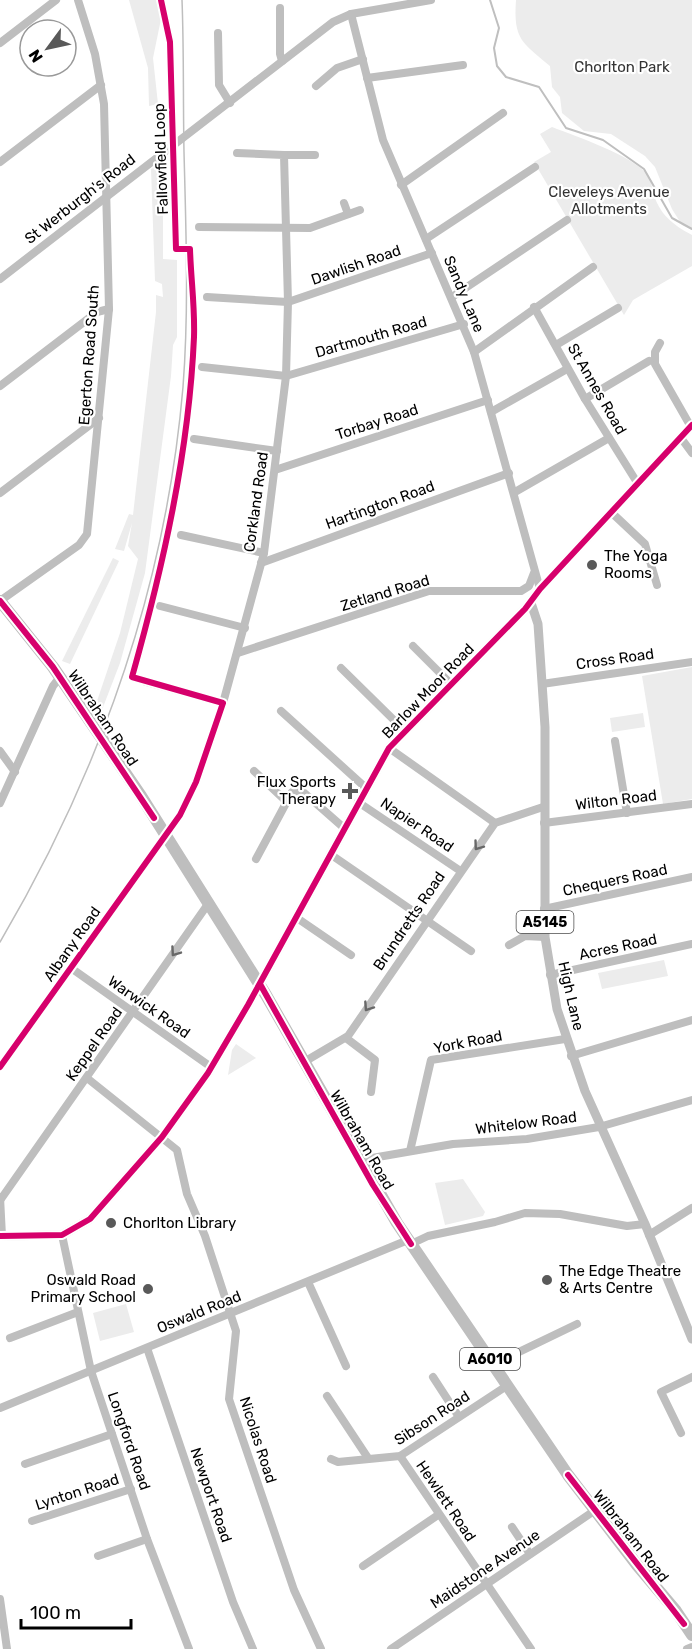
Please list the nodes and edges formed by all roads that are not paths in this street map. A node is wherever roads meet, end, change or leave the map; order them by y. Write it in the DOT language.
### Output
graph roads {
  1 [pos="56,0"];
  2 [pos="78,0"];
  3 [pos="431,0"];
  4 [pos="280,8"];
  5 [pos="351,14"];
  6 [pos="218,33"];
  7 [pos="0,43"];
  8 [pos="363,59"];
  9 [pos="282,61"];
  10 [pos="462,65"];
  11 [pos="368,78"];
  12 [pos="101,85"];
  13 [pos="316,86"];
  14 [pos="230,103"];
  15 [pos="503,113"];
  16 [pos="237,153"];
  17 [pos="284,155"];
  18 [pos="315,155"];
  19 [pos="0,162"];
  20 [pos="535,167"];
  21 [pos="401,185"];
  22 [pos="106,196"];
  23 [pos="344,203"];
  24 [pos="360,210"];
  25 [pos="348,214"];
  26 [pos="567,220"];
  27 [pos="199,227"];
  28 [pos="288,229"];
  29 [pos="426,240"];
  30 [pos="432,253"];
  31 [pos="593,267"];
  32 [pos="0,279"];
  33 [pos="207,297"];
  34 [pos="452,297"];
  35 [pos="288,302"];
  36 [pos="534,306"];
  37 [pos="618,308"];
  38 [pos="109,309"];
  39 [pos="464,324"];
  40 [pos="660,343"];
  41 [pos="556,345"];
  42 [pos="474,352"];
  43 [pos="649,361"];
  44 [pos="202,367"];
  45 [pos="567,369"];
  46 [pos="286,376"];
  47 [pos="0,386"];
  48 [pos="585,399"];
  49 [pos="488,400"];
  50 [pos="491,412"];
  51 [pos="99,418"];
  52 [pos="692,426"];
  53 [pos="609,438"];
  54 [pos="681,438"];
  55 [pos="194,439"];
  56 [pos="277,451"];
  57 [pos="692,453"];
  58 [pos="275,470"];
  59 [pos="509,473"];
  60 [pos="638,484"];
  61 [pos="515,492"];
  62 [pos="0,493"];
  63 [pos="612,513"];
  64 [pos="181,534"];
  65 [pos="264,552"];
  66 [pos="261,563"];
  67 [pos="534,573"];
  68 [pos="657,585"];
  69 [pos="540,590"];
  70 [pos="0,601"];
  71 [pos="531,603"];
  72 [pos="160,606"];
  73 [pos="245,628"];
  74 [pos="413,646"];
  75 [pos="238,653"];
  76 [pos="692,662"];
  77 [pos="341,668"];
  78 [pos="60,677"];
  79 [pos="146,682"];
  80 [pos="451,684"];
  81 [pos="542,684"];
  82 [pos="223,703"];
  83 [pos="281,711"];
  84 [pos="404,730"];
  85 [pos="615,741"];
  86 [pos="389,748"];
  87 [pos="0,751"];
  88 [pos="254,771"];
  89 [pos="15,772"];
  90 [pos="366,788"];
  91 [pos="286,801"];
  92 [pos="358,802"];
  93 [pos="0,803"];
  94 [pos="692,804"];
  95 [pos="543,807"];
  96 [pos="627,813"];
  97 [pos="495,823"];
  98 [pos="544,823"];
  99 [pos="344,828"];
  100 [pos="165,834"];
  101 [pos="330,854"];
  102 [pos="256,859"];
  103 [pos="459,870"];
  104 [pos="692,877"];
  105 [pos="208,904"];
  106 [pos="544,909"];
  107 [pos="297,918"];
  108 [pos="426,919"];
  109 [pos="545,937"];
  110 [pos="692,944"];
  111 [pos="509,945"];
  112 [pos="471,951"];
  113 [pos="351,955"];
  114 [pos="71,968"];
  115 [pos="550,975"];
  116 [pos="260,984"];
  117 [pos="133,1013"];
  118 [pos="692,1020"];
  119 [pos="346,1038"];
  120 [pos="565,1039"];
  121 [pos="571,1056"];
  122 [pos="304,1062"];
  123 [pos="0,1067"];
  124 [pos="211,1067"];
  125 [pos="87,1078"];
  126 [pos="371,1092"];
  127 [pos="692,1100"];
  128 [pos="599,1127"];
  129 [pos="162,1137"];
  130 [pos="410,1151"];
  131 [pos="361,1162"];
  132 [pos="1,1198"];
  133 [pos="692,1208"];
  134 [pos="645,1224"];
  135 [pos="62,1235"];
  136 [pos="649,1235"];
  137 [pos="1,1236"];
  138 [pos="410,1242"];
  139 [pos="309,1282"];
  140 [pos="78,1312"];
  141 [pos="230,1314"];
  142 [pos="577,1324"];
  143 [pos="10,1338"];
  144 [pos="692,1339"];
  145 [pos="147,1348"];
  146 [pos="494,1364"];
  147 [pos="346,1366"];
  148 [pos="91,1371"];
  149 [pos="433,1377"];
  150 [pos="692,1377"];
  151 [pos="508,1385"];
  152 [pos="327,1396"];
  153 [pos="0,1408"];
  154 [pos="459,1417"];
  155 [pos="681,1433"];
  156 [pos="112,1434"];
  157 [pos="400,1456"];
  158 [pos="368,1458"];
  159 [pos="331,1459"];
  160 [pos="25,1464"];
  161 [pos="131,1489"];
  162 [pos="594,1510"];
  163 [pos="438,1515"];
  164 [pos="32,1521"];
  165 [pos="512,1527"];
  166 [pos="147,1539"];
  167 [pos="530,1554"];
  168 [pos="98,1556"];
  169 [pos="363,1566"];
  170 [pos="486,1584"];
  171 [pos="0,1599"];
  172 [pos="676,1611"];
  173 [pos="692,1624"];
  174 [pos="692,1635"];
  175 [pos="692,1647"];
  176 [pos="7,1649"];
  177 [pos="189,1649"];
  178 [pos="253,1649"];
  179 [pos="321,1649"];
  180 [pos="391,1649"];
  181 [pos="531,1649"];
  182 [pos="687,1649"];
  1 -- 7 [label="street"];
  2 -- 12 [label="street, Egerton Road South"];
  3 -- 5 [label="street, St Werburgh's Road"];
  4 -- 9 [label="street"];
  5 -- 8 [label="street, Sandy Lane"];
  5 -- 9 [label="street, St Werburgh's Road"];
  6 -- 14 [label="street"];
  8 -- 11 [label="street, Sandy Lane"];
  8 -- 13 [label="street"];
  9 -- 14 [label="street, St Werburgh's Road"];
  10 -- 11 [label="street"];
  11 -- 21 [label="street, Sandy Lane"];
  12 -- 19 [label="street"];
  12 -- 22 [label="street, Egerton Road South"];
  14 -- 22 [label="street, St Werburgh's Road"];
  15 -- 21 [label="street"];
  16 -- 17 [label="street"];
  17 -- 18 [label="street"];
  17 -- 28 [label="street, Corkland Road"];
  20 -- 29 [label="street"];
  21 -- 29 [label="street, Sandy Lane"];
  22 -- 32 [label="street, St Werburgh's Road"];
  22 -- 38 [label="street, Egerton Road South"];
  23 -- 25 [label="street"];
  24 -- 25 [label="street"];
  25 -- 28 [label="street"];
  26 -- 34 [label="street"];
  27 -- 28 [label="street"];
  28 -- 35 [label="street, Corkland Road"];
  29 -- 30 [label="street, Sandy Lane"];
  30 -- 34 [label="street, Sandy Lane"];
  30 -- 35 [label="street, Dawlish Road"];
  31 -- 36 [label="street"];
  33 -- 35 [label="street"];
  34 -- 39 [label="street, Sandy Lane"];
  35 -- 46 [label="street, Corkland Road"];
  36 -- 41 [label="street, St Annes Road"];
  36 -- 42 [label="street"];
  37 -- 41 [label="street"];
  38 -- 47 [label="street"];
  38 -- 51 [label="street, Egerton Road South"];
  39 -- 42 [label="street, Sandy Lane"];
  39 -- 46 [label="street, Dartmouth Road"];
  40 -- 52 [label="street"];
  41 -- 45 [label="street, St Annes Road"];
  42 -- 49 [label="street, Sandy Lane"];
  43 -- 48 [label="street"];
  44 -- 46 [label="street"];
  45 -- 48 [label="street, St Annes Road"];
  45 -- 50 [label="street"];
  46 -- 56 [label="street, Corkland Road"];
  48 -- 53 [label="street, St Annes Road"];
  49 -- 50 [label="street, Sandy Lane"];
  49 -- 58 [label="street, Torbay Road"];
  50 -- 59 [label="street, Sandy Lane"];
  51 -- 62 [label="street"];
  51 -- 70 [label="street, Egerton Road South"];
  52 -- 54 [label="main road, Barlow Moor Road"];
  53 -- 60 [label="street, St Annes Road"];
  53 -- 61 [label="street"];
  54 -- 57 [label="street"];
  54 -- 60 [label="main road, Barlow Moor Road"];
  55 -- 56 [label="street"];
  56 -- 58 [label="street, Corkland Road"];
  58 -- 65 [label="street, Corkland Road"];
  59 -- 61 [label="street, Sandy Lane"];
  59 -- 66 [label="street, Hartington Road"];
  60 -- 63 [label="main road, Barlow Moor Road"];
  61 -- 67 [label="street, Sandy Lane"];
  63 -- 68 [label="street"];
  63 -- 69 [label="main road, Barlow Moor Road"];
  64 -- 65 [label="street"];
  65 -- 66 [label="street, Corkland Road"];
  66 -- 73 [label="street, Corkland Road"];
  67 -- 69 [label="street, Sandy Lane"];
  67 -- 75 [label="street, Zetland Road"];
  69 -- 71 [label="main road, Barlow Moor Road"];
  70 -- 78 [label="highway, Wilbraham Road / A6010"];
  71 -- 80 [label="main road, Barlow Moor Road"];
  71 -- 81 [label="main road, High Lane / A5145"];
  72 -- 73 [label="street"];
  73 -- 75 [label="street, Corkland Road"];
  74 -- 80 [label="street"];
  75 -- 82 [label="street, Corkland Road"];
  76 -- 81 [label="street, Cross Road"];
  77 -- 84 [label="street"];
  78 -- 89 [label="street"];
  78 -- 100 [label="highway, Wilbraham Road / A6010"];
  79 -- 82 [label="street"];
  80 -- 84 [label="main road, Barlow Moor Road"];
  81 -- 95 [label="main road, High Lane / A5145"];
  82 -- 100 [label="street, Corkland Road"];
  83 -- 90 [label="street"];
  84 -- 86 [label="main road, Barlow Moor Road"];
  85 -- 96 [label="street"];
  86 -- 90 [label="main road, Barlow Moor Road"];
  86 -- 97 [label="street"];
  87 -- 89 [label="street"];
  88 -- 91 [label="street"];
  89 -- 93 [label="street"];
  90 -- 92 [label="main road, Barlow Moor Road"];
  91 -- 99 [label="street"];
  91 -- 102 [label="street"];
  92 -- 99 [label="main road, Barlow Moor Road"];
  92 -- 103 [label="street, Napier Road"];
  94 -- 96 [label="street, Wilton Road"];
  95 -- 97 [label="street"];
  95 -- 98 [label="main road, High Lane / A5145"];
  96 -- 98 [label="street, Wilton Road"];
  97 -- 103 [label="street, Brundretts Road, one-way"];
  98 -- 106 [label="main road, High Lane / A5145"];
  99 -- 101 [label="main road, Barlow Moor Road"];
  100 -- 105 [label="highway, Wilbraham Road / A6010"];
  100 -- 114 [label="street, Albany Road"];
  101 -- 107 [label="main road, Barlow Moor Road"];
  101 -- 108 [label="street"];
  103 -- 108 [label="street, Brundretts Road"];
  104 -- 106 [label="street, Chequers Road"];
  105 -- 116 [label="highway, Wilbraham Road / A6010"];
  105 -- 117 [label="street, Keppel Road, one-way"];
  106 -- 109 [label="main road, High Lane / A5145"];
  107 -- 113 [label="street"];
  107 -- 116 [label="main road, Barlow Moor Road"];
  108 -- 112 [label="street"];
  108 -- 119 [label="street, Brundretts Road, one-way"];
  109 -- 111 [label="street"];
  109 -- 115 [label="main road, High Lane / A5145"];
  110 -- 115 [label="street, Acres Road"];
  114 -- 117 [label="street, Warwick Road"];
  114 -- 123 [label="street, Albany Road"];
  115 -- 120 [label="main road, High Lane / A5145"];
  116 -- 122 [label="highway, Wilbraham Road / A6010"];
  116 -- 124 [label="main road, Barlow Moor Road"];
  117 -- 124 [label="street, Warwick Road"];
  117 -- 125 [label="street, Keppel Road"];
  118 -- 121 [label="street"];
  119 -- 122 [label="street, Brundretts Road"];
  119 -- 126 [label="street"];
  120 -- 121 [label="main road, High Lane / A5145"];
  120 -- 130 [label="street, York Road"];
  121 -- 128 [label="main road, High Lane / A5145"];
  122 -- 131 [label="highway, Wilbraham Road / A6010"];
  124 -- 129 [label="main road, Barlow Moor Road"];
  125 -- 129 [label="street, Nicolas Road"];
  125 -- 132 [label="street, Keppel Road"];
  127 -- 128 [label="street, Whitelow Road"];
  128 -- 130 [label="street, Whitelow Road"];
  128 -- 134 [label="main road, High Lane / A5145"];
  129 -- 135 [label="main road, Barlow Moor Road"];
  129 -- 141 [label="street, Nicolas Road"];
  130 -- 131 [label="street, Whitelow Road"];
  131 -- 138 [label="highway, Wilbraham Road / A6010"];
  132 -- 137 [label="street"];
  133 -- 136 [label="street"];
  134 -- 136 [label="main road, High Lane / A5145"];
  134 -- 138 [label="street, Oswald Road"];
  135 -- 137 [label="main road"];
  135 -- 140 [label="street, Longford Road"];
  136 -- 144 [label="main road, A5145"];
  138 -- 139 [label="street, Oswald Road"];
  138 -- 146 [label="highway, Wilbraham Road / A6010"];
  139 -- 141 [label="street, Oswald Road"];
  139 -- 147 [label="street"];
  140 -- 143 [label="street"];
  140 -- 148 [label="street, Longford Road"];
  141 -- 145 [label="street, Oswald Road"];
  141 -- 179 [label="street, Nicolas Road"];
  142 -- 146 [label="street"];
  145 -- 148 [label="street, Oswald Road"];
  145 -- 178 [label="street, Newport Road"];
  146 -- 151 [label="highway, Wilbraham Road / A6010"];
  148 -- 153 [label="street, Oswald Road"];
  148 -- 156 [label="street, Longford Road"];
  149 -- 154 [label="street"];
  150 -- 155 [label="street"];
  151 -- 154 [label="street, Sibson Road"];
  151 -- 162 [label="highway, Wilbraham Road / A6010"];
  152 -- 158 [label="street"];
  154 -- 157 [label="street, Sibson Road"];
  156 -- 160 [label="street"];
  156 -- 161 [label="street, Longford Road"];
  157 -- 158 [label="street, Sibson Road"];
  157 -- 163 [label="street, Hewlett Road"];
  158 -- 159 [label="street, Sibson Road"];
  161 -- 164 [label="street, Lynton Road"];
  161 -- 166 [label="street, Longford Road"];
  162 -- 167 [label="street, Maidstone Avenue"];
  162 -- 172 [label="highway, Wilbraham Road / A6010"];
  163 -- 169 [label="street"];
  163 -- 170 [label="street, Hewlett Road"];
  165 -- 167 [label="street"];
  166 -- 168 [label="street"];
  166 -- 177 [label="street, Longford Road"];
  167 -- 170 [label="street, Maidstone Avenue"];
  170 -- 180 [label="street, Maidstone Avenue"];
  170 -- 181 [label="street, Hewlett Road"];
  171 -- 176 [label="street"];
  172 -- 173 [label="highway"];
  172 -- 174 [label="highway"];
  175 -- 182 [label="street"];
}
